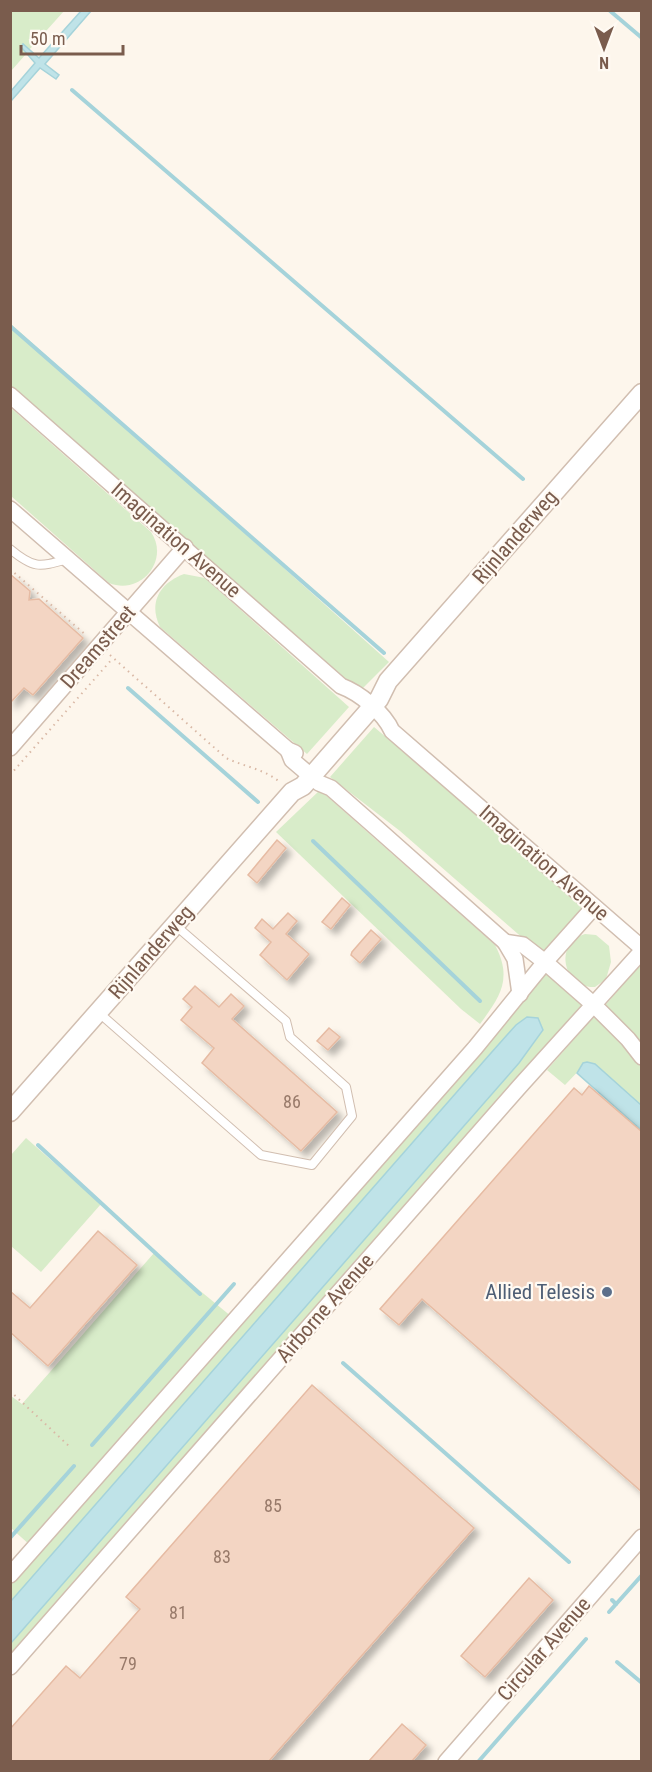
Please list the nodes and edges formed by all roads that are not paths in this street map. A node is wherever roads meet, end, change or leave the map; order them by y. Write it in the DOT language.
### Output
graph roads {
  1 [pos="642,393"];
  2 [pos="10,395"];
  3 [pos="10,509"];
  4 [pos="185,547"];
  5 [pos="10,549"];
  6 [pos="68,559"];
  7 [pos="129,611"];
  8 [pos="364,707"];
  9 [pos="10,748"];
  10 [pos="310,770"];
  11 [pos="594,907"];
  12 [pos="175,925"];
  13 [pos="505,942"];
  14 [pos="642,950"];
  15 [pos="545,962"];
  16 [pos="520,994"];
  17 [pos="594,1005"];
  18 [pos="98,1012"];
  19 [pos="642,1057"];
  20 [pos="10,1112"];
  21 [pos="642,1537"];
  22 [pos="10,1575"];
  23 [pos="10,1667"];
  24 [pos="446,1761"];
  1 -- 8 [label="street, Rijnlanderweg"];
  2 -- 4 [label="street, Imagination Avenue"];
  3 -- 6 [label="street"];
  4 -- 7 [label="street, Dreamstreet"];
  4 -- 8 [label="street, Imagination Avenue"];
  5 -- 6 [label="lane"];
  6 -- 7 [label="street"];
  7 -- 9 [label="street, Dreamstreet"];
  7 -- 10 [label="street"];
  8 -- 10 [label="street, Rijnlanderweg"];
  8 -- 11 [label="street, Imagination Avenue"];
  10 -- 12 [label="street, Rijnlanderweg"];
  10 -- 13 [label="street"];
  11 -- 14 [label="street, Imagination Avenue"];
  11 -- 15 [label="street"];
  12 -- 18 [label="street, Rijnlanderweg"];
  12 -- 18 [label="lane"];
  13 -- 15 [label="street"];
  13 -- 16 [label="street"];
  14 -- 17 [label="street, Airborne Avenue"];
  15 -- 16 [label="street"];
  15 -- 17 [label="street"];
  16 -- 22 [label="street"];
  17 -- 19 [label="street"];
  17 -- 23 [label="street, Airborne Avenue"];
  18 -- 20 [label="street, Rijnlanderweg"];
  21 -- 24 [label="street, Circular Avenue"];
}
